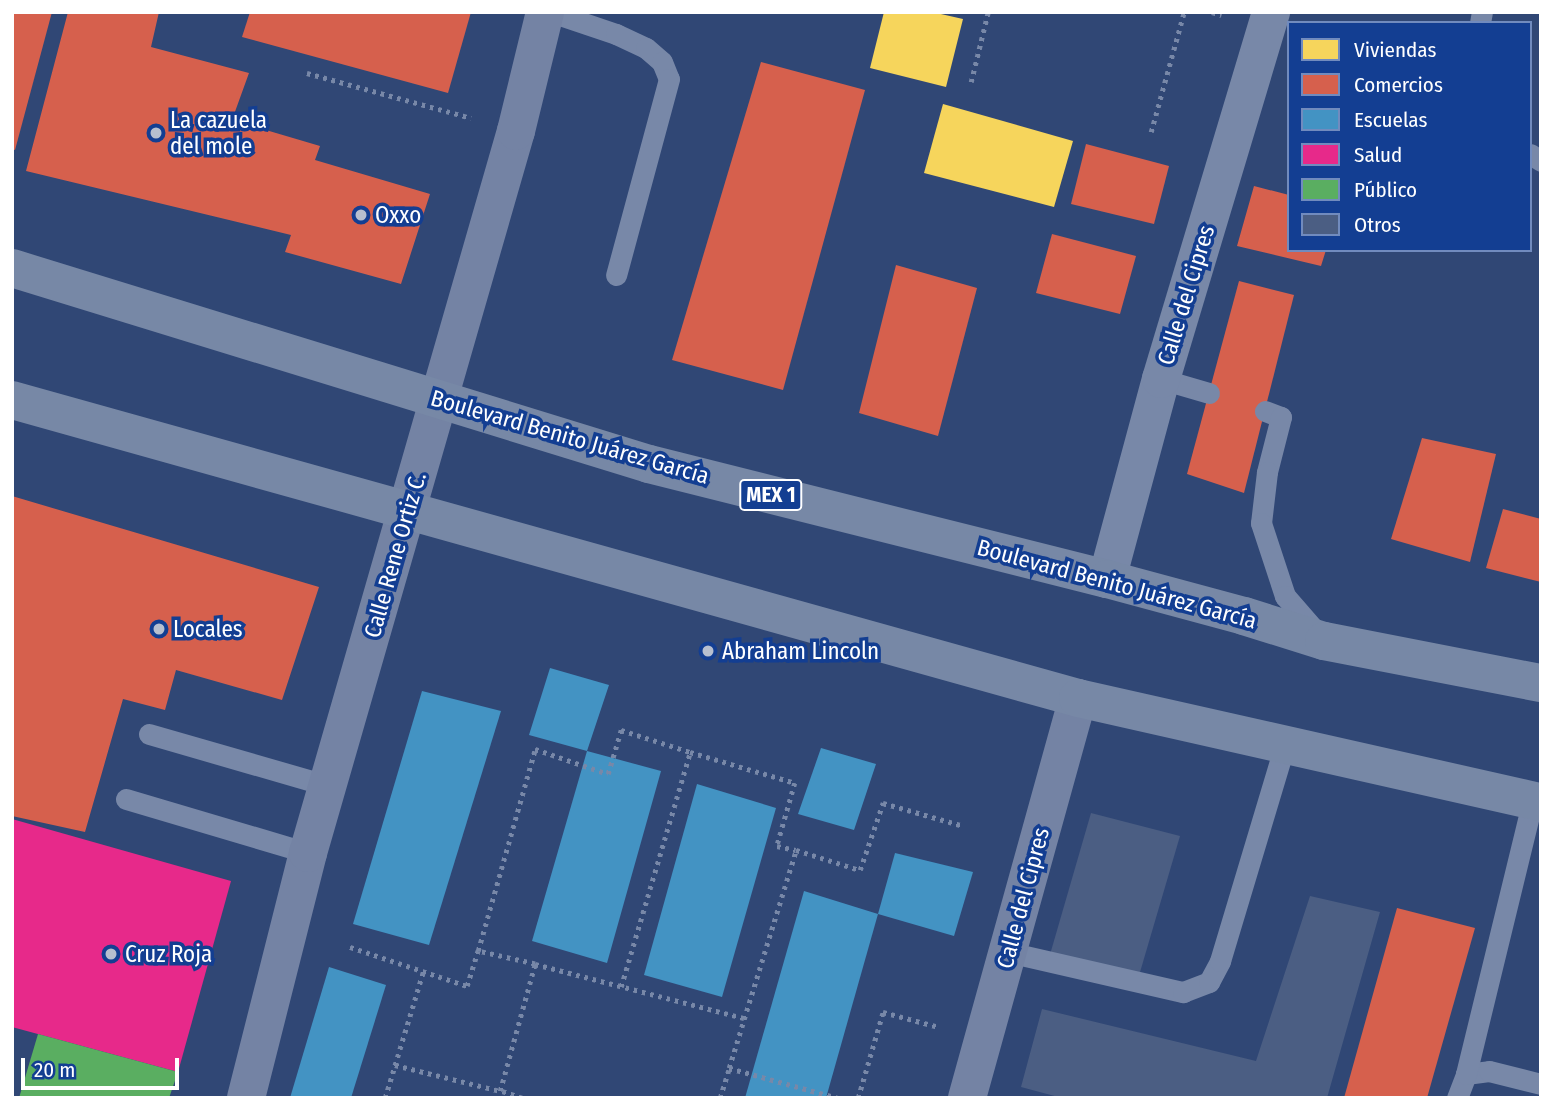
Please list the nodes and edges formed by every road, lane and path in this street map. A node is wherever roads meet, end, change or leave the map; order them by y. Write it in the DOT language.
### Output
graph roads {
  1 [pos="545,12"];
  2 [pos="551,12"];
  3 [pos="988,12"];
  4 [pos="1184,12"];
  5 [pos="1271,12"];
  6 [pos="307,73"];
  7 [pos="971,82"];
  8 [pos="516,131"];
  9 [pos="1151,132"];
  10 [pos="12,268"];
  11 [pos="616,275"];
  12 [pos="1160,379"];
  13 [pos="1209,393"];
  14 [pos="438,399"];
  15 [pos="12,400"];
  16 [pos="1265,411"];
  17 [pos="408,511"];
  18 [pos="1107,579"];
  19 [pos="1324,641"];
  20 [pos="1541,683"];
  21 [pos="1078,698"];
  22 [pos="149,734"];
  23 [pos="1285,744"];
  24 [pos="690,752"];
  25 [pos="330,786"];
  26 [pos="126,799"];
  27 [pos="1537,801"];
  28 [pos="964,826"];
  29 [pos="796,850"];
  30 [pos="308,853"];
  31 [pos="350,947"];
  32 [pos="478,951"];
  33 [pos="1008,952"];
  34 [pos="535,964"];
  35 [pos="423,971"];
  36 [pos="621,987"];
  37 [pos="744,1018"];
  38 [pos="984,1039"];
  39 [pos="395,1065"];
  40 [pos="729,1068"];
  41 [pos="1466,1074"];
  42 [pos="1541,1084"];
  43 [pos="500,1091"];
  44 [pos="246,1098"];
  45 [pos="385,1098"];
  46 [pos="522,1098"];
  47 [pos="720,1098"];
  48 [pos="838,1098"];
  49 [pos="858,1098"];
  50 [pos="967,1098"];
  51 [pos="1457,1098"];
  1 -- 8 [label="main road, Calle Rene Ortiz C."];
  2 -- 11 [label="lane"];
  3 -- 7 [label="path"];
  4 -- 9 [label="path"];
  5 -- 12 [label="street, Calle del Cipres"];
  6 -- 8 [label="path"];
  8 -- 14 [label="main road, Calle Rene Ortiz C."];
  10 -- 14 [label="main road, Boulevard Benito Juárez García / MEX 1"];
  12 -- 13 [label="lane"];
  12 -- 18 [label="street, Calle del Cipres"];
  14 -- 17 [label="main road, Calle Rene Ortiz C."];
  14 -- 18 [label="main road, Boulevard Benito Juárez García / MEX 1"];
  15 -- 17 [label="main road"];
  16 -- 19 [label="lane"];
  17 -- 21 [label="main road"];
  17 -- 25 [label="main road, Calle Rene Ortiz C."];
  18 -- 19 [label="main road, Boulevard Benito Juárez García / MEX 1"];
  19 -- 20 [label="main road, Boulevard Benito Juárez García / MEX 1"];
  21 -- 23 [label="main road"];
  21 -- 33 [label="main road, Calle del Cipres"];
  22 -- 25 [label="lane"];
  23 -- 27 [label="main road"];
  23 -- 33 [label="lane"];
  24 -- 29 [label="path"];
  24 -- 32 [label="path"];
  24 -- 36 [label="path"];
  25 -- 30 [label="main road, Calle Rene Ortiz C."];
  26 -- 30 [label="lane"];
  27 -- 41 [label="lane"];
  28 -- 29 [label="path"];
  29 -- 37 [label="path"];
  30 -- 44 [label="main road, Calle Rene Ortiz C."];
  31 -- 35 [label="path"];
  32 -- 34 [label="path"];
  32 -- 35 [label="path"];
  33 -- 38 [label="main road, Calle del Cipres"];
  34 -- 36 [label="path"];
  34 -- 43 [label="path"];
  35 -- 39 [label="path"];
  36 -- 37 [label="path"];
  37 -- 40 [label="path"];
  38 -- 49 [label="path"];
  38 -- 50 [label="main road, Calle del Cipres"];
  39 -- 43 [label="path"];
  39 -- 45 [label="path"];
  40 -- 47 [label="path"];
  40 -- 48 [label="path"];
  41 -- 42 [label="lane"];
  41 -- 51 [label="lane"];
  43 -- 46 [label="path"];
}
